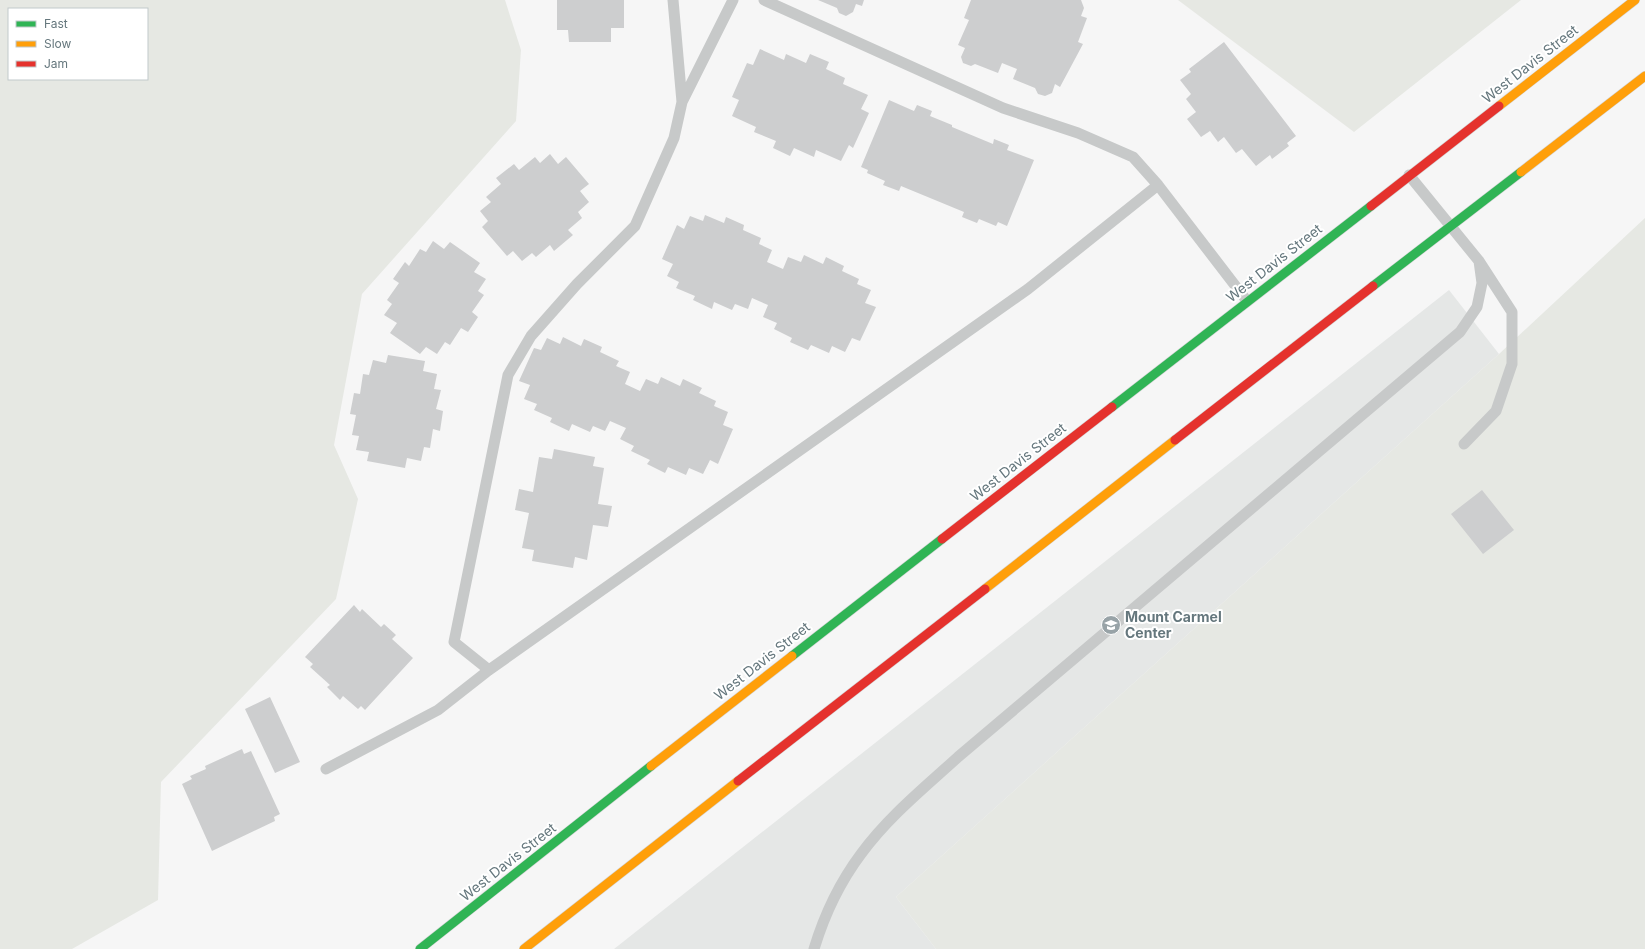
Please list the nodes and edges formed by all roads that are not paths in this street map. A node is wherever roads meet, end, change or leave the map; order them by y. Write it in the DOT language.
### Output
graph roads {
  1 [pos="673,0"];
  2 [pos="734,0"];
  3 [pos="764,0"];
  4 [pos="1635,0"];
  5 [pos="1645,76"];
  6 [pos="682,102"];
  7 [pos="1409,175"];
  8 [pos="1158,185"];
  9 [pos="1451,225"];
  10 [pos="1479,261"];
  11 [pos="1247,301"];
  12 [pos="1464,444"];
  13 [pos="489,670"];
  14 [pos="326,769"];
  15 [pos="420,949"];
  16 [pos="524,949"];
  17 [pos="814,949"];
  1 -- 6 [label="lane"];
  2 -- 6 [label="lane"];
  3 -- 8 [label="lane"];
  4 -- 7 [label="main road, West Davis Street"];
  5 -- 9 [label="main road"];
  6 -- 13 [label="lane"];
  7 -- 9 [label="lane"];
  7 -- 11 [label="main road, West Davis Street"];
  8 -- 11 [label="lane"];
  8 -- 13 [label="lane"];
  9 -- 10 [label="lane"];
  9 -- 16 [label="main road"];
  10 -- 12 [label="lane"];
  10 -- 17 [label="lane"];
  11 -- 15 [label="main road, West Davis Street"];
  13 -- 14 [label="lane"];
}
